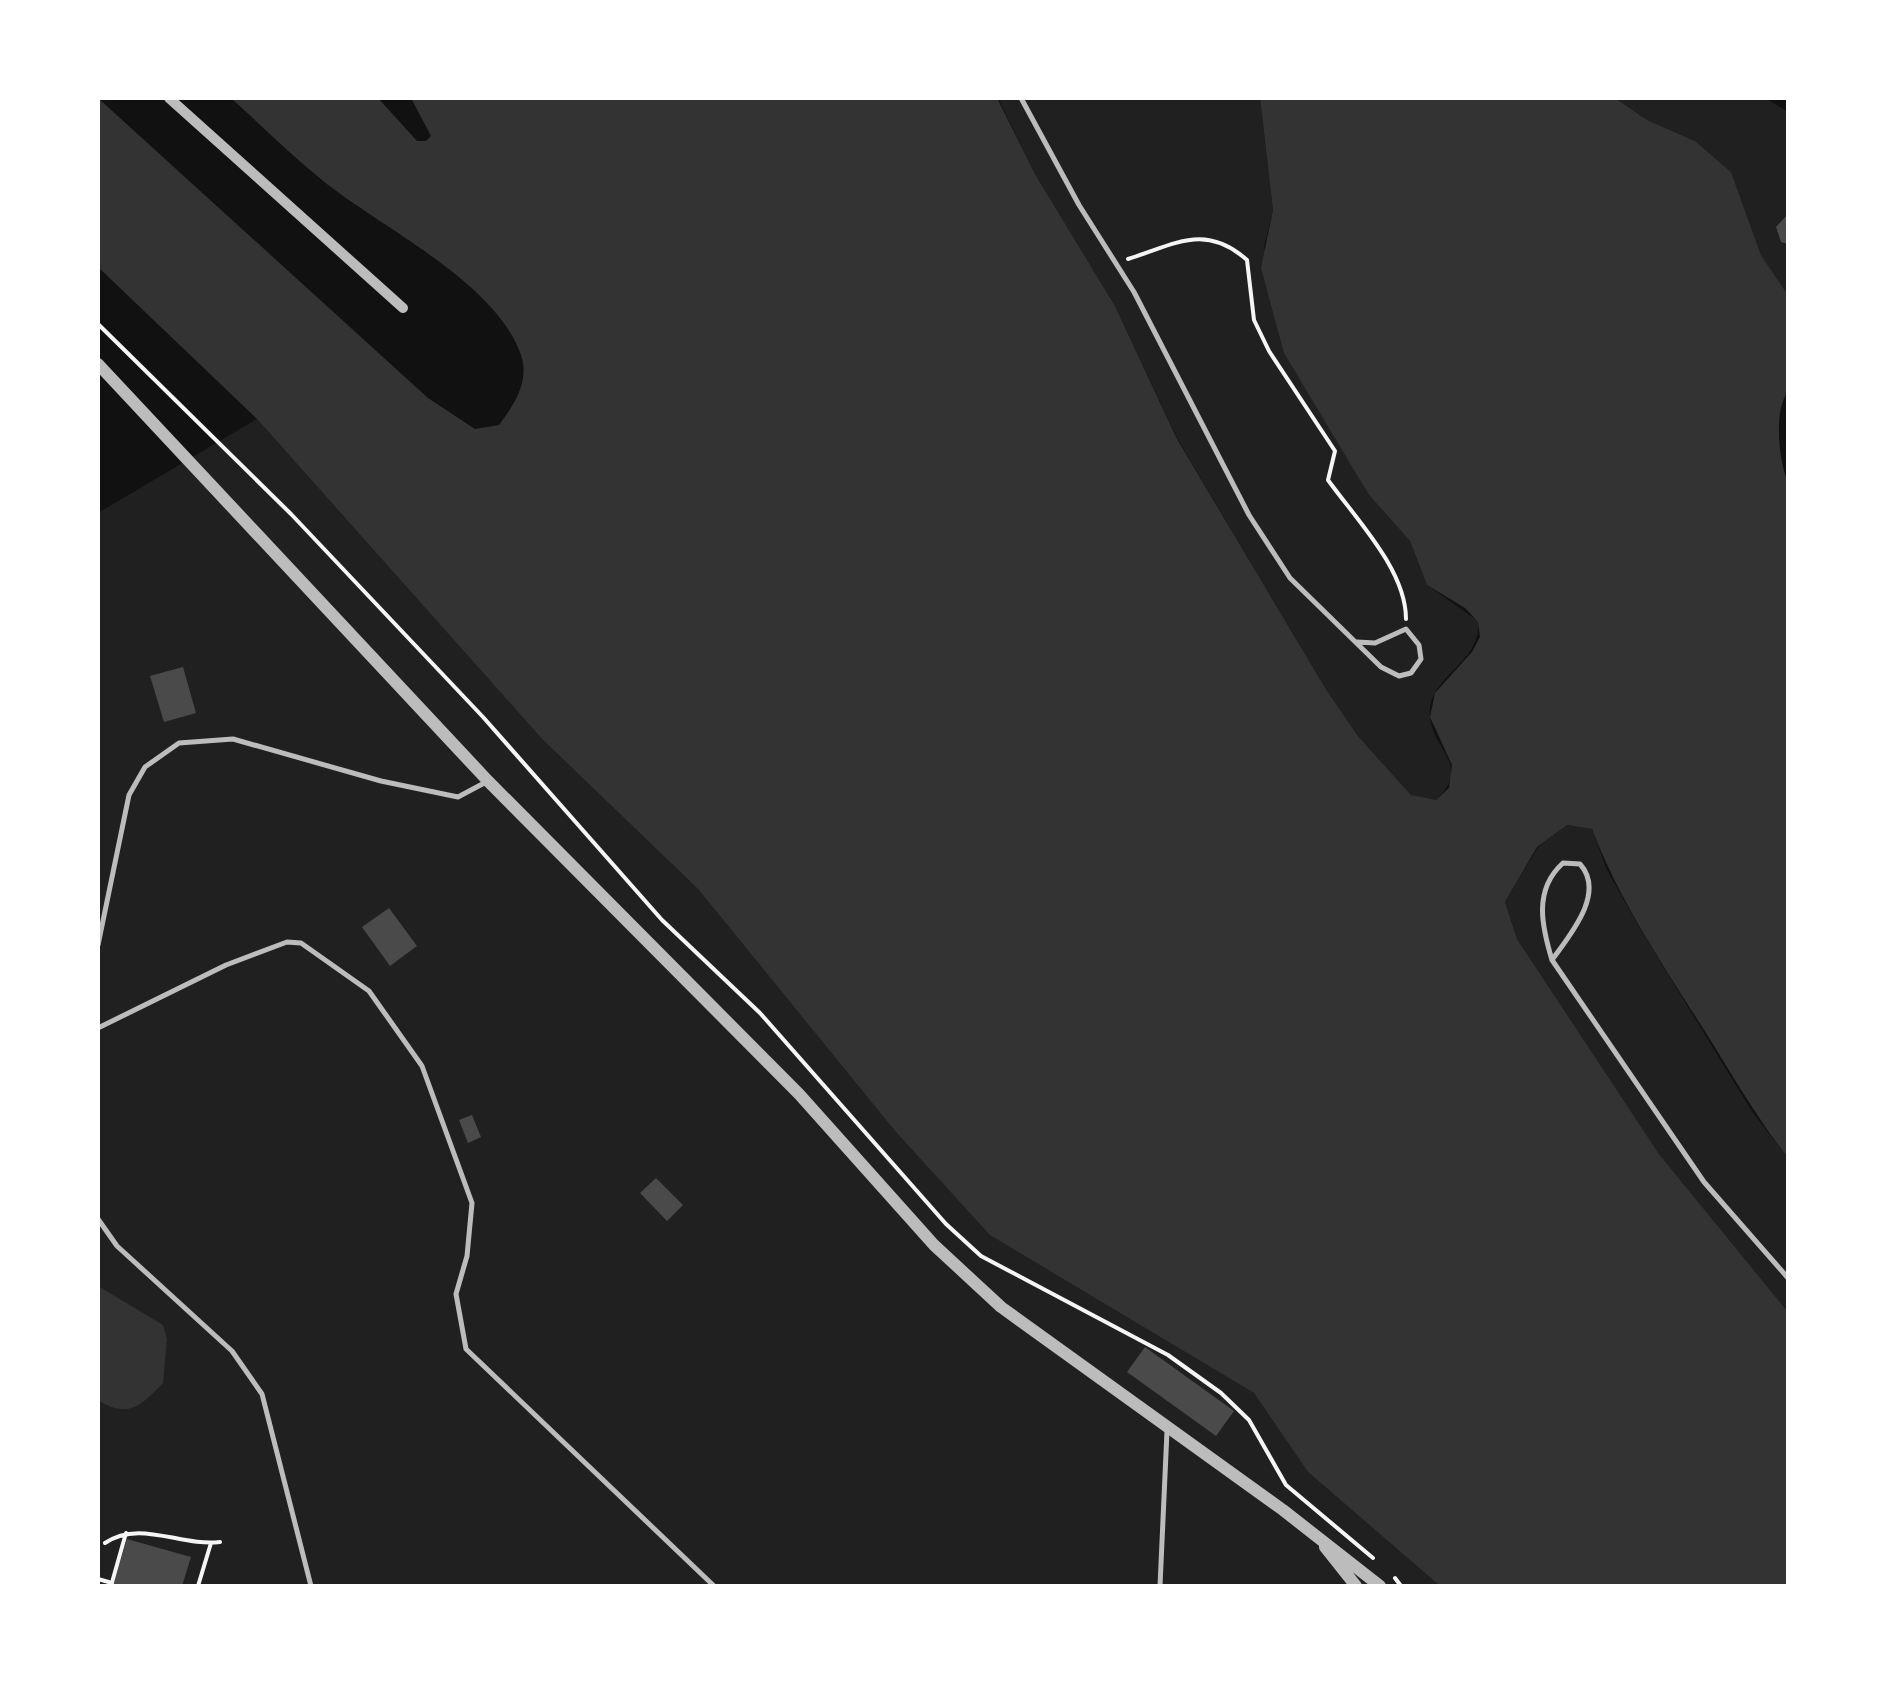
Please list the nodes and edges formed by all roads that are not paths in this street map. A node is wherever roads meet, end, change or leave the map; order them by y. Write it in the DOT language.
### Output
graph roads {
  1 [pos="169,98"];
  2 [pos="1020,98"];
  3 [pos="403,308"];
  4 [pos="98,364"];
  5 [pos="1357,642"];
  6 [pos="488,781"];
  7 [pos="98,945"];
  8 [pos="1552,960"];
  9 [pos="98,1028"];
  10 [pos="98,1219"];
  11 [pos="1788,1278"];
  12 [pos="1168,1428"];
  13 [pos="1317,1537"];
  14 [pos="310,1586"];
  15 [pos="714,1586"];
  16 [pos="1160,1586"];
  17 [pos="1356,1586"];
  18 [pos="1380,1586"];
  1 -- 3 [label="street"];
  2 -- 5 [label="lane"];
  4 -- 6 [label="street"];
  5 -- 5 [label="lane"];
  6 -- 7 [label="lane"];
  6 -- 12 [label="street"];
  8 -- 8 [label="lane"];
  8 -- 11 [label="lane"];
  9 -- 15 [label="lane"];
  10 -- 14 [label="lane"];
  12 -- 13 [label="street"];
  12 -- 16 [label="lane"];
  13 -- 17 [label="street"];
  13 -- 18 [label="street"];
}
